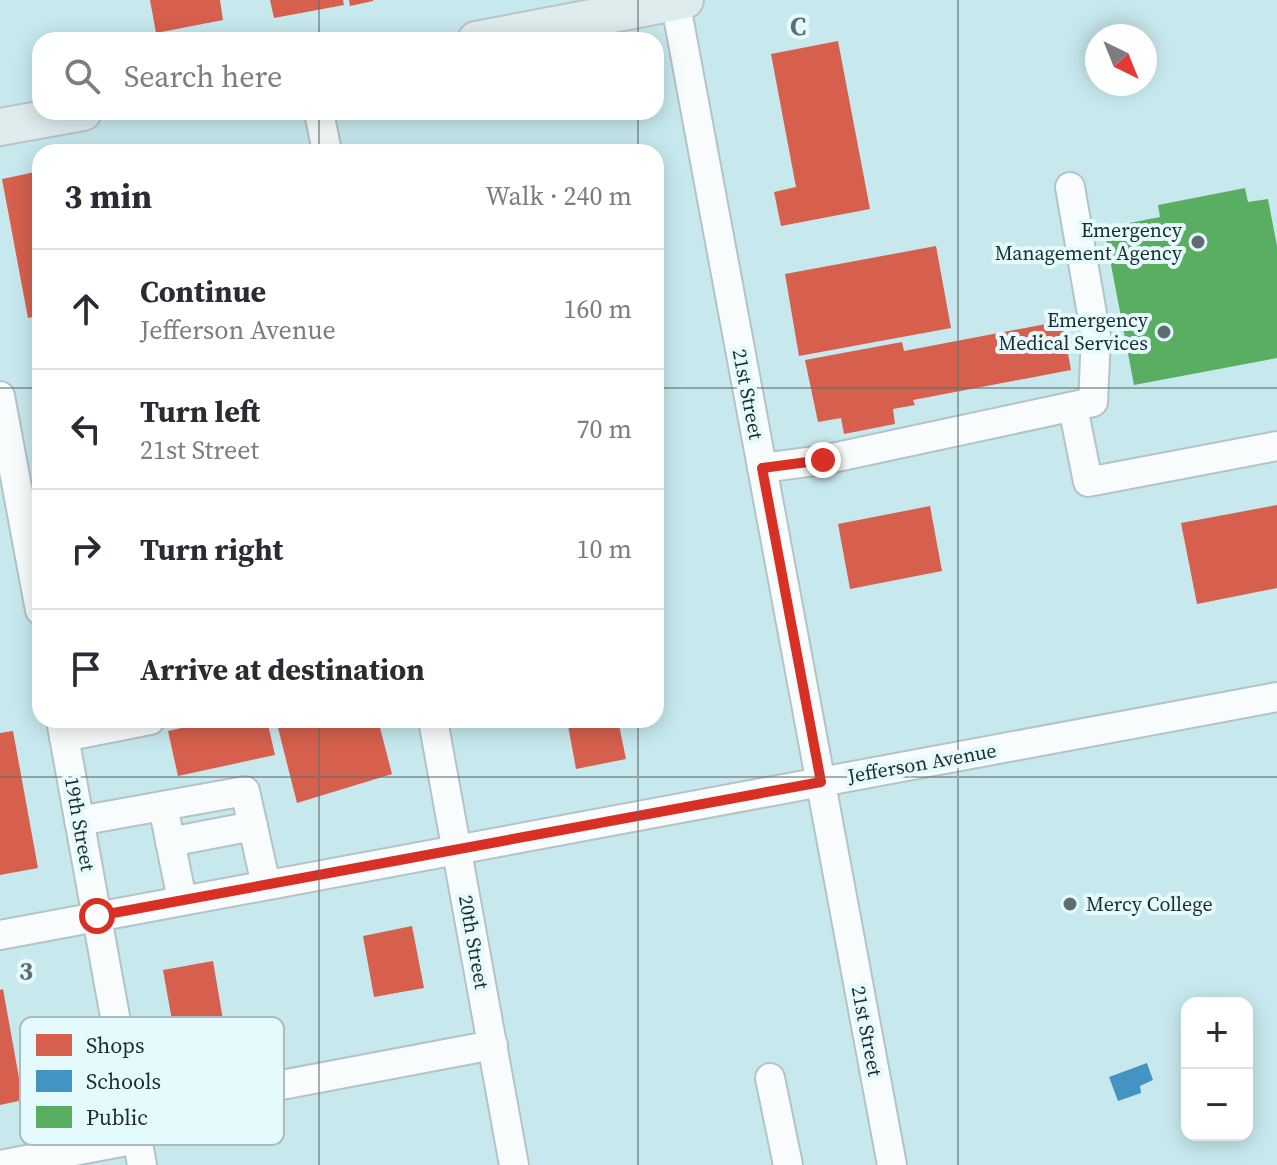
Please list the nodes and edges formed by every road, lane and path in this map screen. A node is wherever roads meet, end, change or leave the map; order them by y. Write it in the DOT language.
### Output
graph roads {
  1 [pos="678,1"];
  2 [pos="517,32"];
  3 [pos="39,120"];
  4 [pos="321,120"];
  5 [pos="0,127"];
  6 [pos="325,144"];
  7 [pos="1070,187"];
  8 [pos="0,396"];
  9 [pos="1073,407"];
  10 [pos="1277,446"];
  11 [pos="762,468"];
  12 [pos="32,567"];
  13 [pos="1277,697"];
  14 [pos="62,728"];
  15 [pos="435,728"];
  16 [pos="821,782"];
  17 [pos="163,806"];
  18 [pos="79,821"];
  19 [pos="253,826"];
  20 [pos="170,842"];
  21 [pos="458,851"];
  22 [pos="266,885"];
  23 [pos="182,900"];
  24 [pos="97,916"];
  25 [pos="0,935"];
  26 [pos="115,1017"];
  27 [pos="493,1045"];
  28 [pos="770,1078"];
  29 [pos="284,1100"];
  30 [pos="105,1145"];
  31 [pos="0,1165"];
  32 [pos="514,1165"];
  33 [pos="788,1165"];
  34 [pos="892,1165"];
  1 -- 2 [label="main road"];
  1 -- 11 [label="street, 21st Street"];
  3 -- 5 [label="main road"];
  4 -- 6 [label="street"];
  7 -- 9 [label="street"];
  8 -- 12 [label="street"];
  9 -- 10 [label="street"];
  9 -- 11 [label="street"];
  11 -- 16 [label="street, 21st Street"];
  13 -- 16 [label="street, Jefferson Avenue"];
  14 -- 18 [label="street, 19th Street"];
  15 -- 21 [label="street, 20th Street"];
  16 -- 21 [label="street, Jefferson Avenue"];
  16 -- 34 [label="street, 21st Street"];
  17 -- 18 [label="street"];
  17 -- 19 [label="street"];
  17 -- 20 [label="street"];
  18 -- 24 [label="street, 19th Street"];
  19 -- 20 [label="street"];
  19 -- 22 [label="street"];
  20 -- 23 [label="street"];
  21 -- 22 [label="street, Jefferson Avenue"];
  21 -- 27 [label="street, 20th Street"];
  22 -- 23 [label="street, Jefferson Avenue"];
  23 -- 24 [label="street, Jefferson Avenue"];
  24 -- 25 [label="street, Jefferson Avenue"];
  24 -- 26 [label="street, 19th Street"];
  27 -- 29 [label="street"];
  27 -- 32 [label="street, 20th Street"];
  28 -- 33 [label="street"];
  30 -- 31 [label="street"];
}
